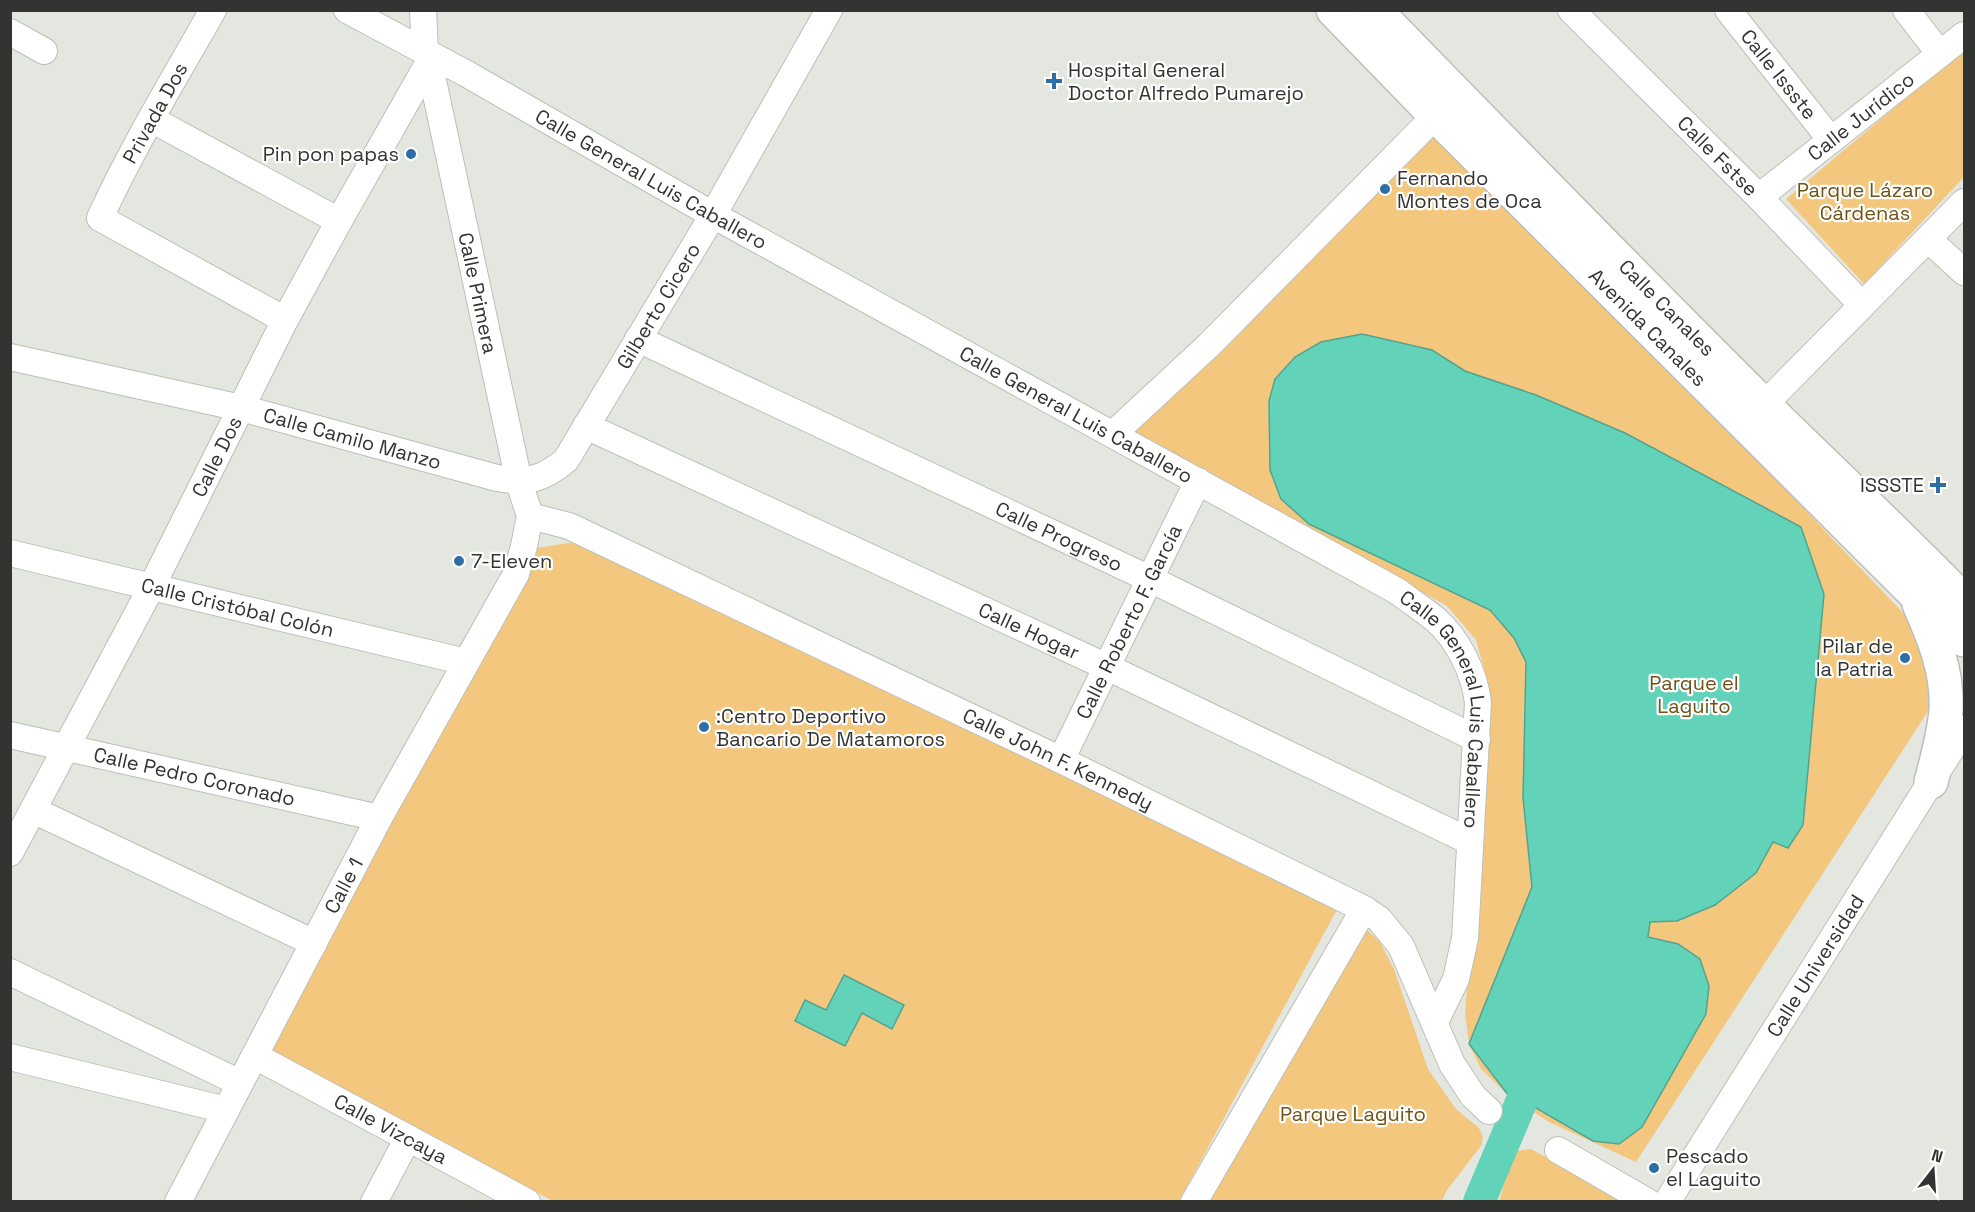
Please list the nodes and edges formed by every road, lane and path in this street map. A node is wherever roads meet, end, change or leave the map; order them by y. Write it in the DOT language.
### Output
graph roads {
  1 [pos="213,10"];
  2 [pos="347,10"];
  3 [pos="423,10"];
  4 [pos="829,10"];
  5 [pos="1571,10"];
  6 [pos="1728,10"];
  7 [pos="1906,10"];
  8 [pos="1363,15"];
  9 [pos="10,32"];
  10 [pos="1965,34"];
  11 [pos="44,51"];
  12 [pos="1940,54"];
  13 [pos="427,57"];
  14 [pos="1446,105"];
  15 [pos="151,119"];
  16 [pos="1831,140"];
  17 [pos="1759,197"];
  18 [pos="1965,202"];
  19 [pos="713,214"];
  20 [pos="339,220"];
  21 [pos="1928,238"];
  22 [pos="1965,272"];
  23 [pos="1862,305"];
  24 [pos="285,320"];
  25 [pos="638,339"];
  26 [pos="10,357"];
  27 [pos="241,408"];
  28 [pos="1755,414"];
  29 [pos="586,426"];
  30 [pos="1113,434"];
  31 [pos="519,482"];
  32 [pos="1198,482"];
  33 [pos="530,516"];
  34 [pos="10,553"];
  35 [pos="516,574"];
  36 [pos="1150,579"];
  37 [pos="152,586"];
  38 [pos="1913,592"];
  39 [pos="1965,601"];
  40 [pos="1965,640"];
  41 [pos="466,662"];
  42 [pos="1107,667"];
  43 [pos="1965,729"];
  44 [pos="10,735"];
  45 [pos="1477,739"];
  46 [pos="66,747"];
  47 [pos="1061,760"];
  48 [pos="1931,782"];
  49 [pos="33,810"];
  50 [pos="379,818"];
  51 [pos="1469,841"];
  52 [pos="10,853"];
  53 [pos="1364,909"];
  54 [pos="314,943"];
  55 [pos="10,972"];
  56 [pos="1435,1022"];
  57 [pos="255,1056"];
  58 [pos="10,1057"];
  59 [pos="240,1083"];
  60 [pos="226,1110"];
  61 [pos="1489,1112"];
  62 [pos="408,1138"];
  63 [pos="1558,1150"];
  64 [pos="178,1202"];
  65 [pos="374,1202"];
  66 [pos="527,1202"];
  67 [pos="1194,1202"];
  68 [pos="1648,1202"];
  69 [pos="1667,1202"];
  1 -- 15 [label="street, Privada Dos"];
  2 -- 13 [label="street, Calle General Luis Caballero"];
  3 -- 13 [label="street, Calle Primera"];
  4 -- 19 [label="street, Gilberto Cicero"];
  5 -- 17 [label="street, Calle Fstse"];
  6 -- 16 [label="street, Calle Issste"];
  7 -- 12 [label="street"];
  8 -- 14 [label="main road, Calle Canales"];
  9 -- 11 [label="street"];
  10 -- 12 [label="street, Calle Jurídico"];
  12 -- 16 [label="street, Calle Jurídico"];
  13 -- 19 [label="street, Calle General Luis Caballero"];
  13 -- 20 [label="street, Calle Dos"];
  13 -- 31 [label="street, Calle Primera"];
  14 -- 28 [label="main road, Calle Canales"];
  14 -- 30 [label="street"];
  15 -- 20 [label="street"];
  15 -- 24 [label="street, Privada Dos"];
  16 -- 17 [label="street, Calle Jurídico"];
  17 -- 23 [label="street, Calle Fstse"];
  18 -- 21 [label="street"];
  19 -- 25 [label="street, Gilberto Cicero"];
  19 -- 30 [label="street, Calle General Luis Caballero"];
  20 -- 24 [label="street, Calle Dos"];
  21 -- 22 [label="street"];
  21 -- 23 [label="street"];
  23 -- 28 [label="street"];
  24 -- 27 [label="street, Calle Dos"];
  25 -- 29 [label="street, Gilberto Cicero"];
  25 -- 36 [label="street, Calle Progreso"];
  26 -- 27 [label="street, Calle Camilo Manzo"];
  27 -- 31 [label="street, Calle Camilo Manzo"];
  27 -- 37 [label="street, Calle Dos"];
  28 -- 38 [label="main road"];
  28 -- 39 [label="main road, Calle Canales"];
  29 -- 31 [label="street, Gilberto Cicero"];
  29 -- 42 [label="street, Calle Hogar"];
  30 -- 32 [label="street, Calle General Luis Caballero"];
  31 -- 33 [label="street, Calle Primera"];
  32 -- 36 [label="street, Calle Roberto F. García"];
  32 -- 45 [label="street, Calle General Luis Caballero"];
  33 -- 35 [label="street, Calle Primera"];
  33 -- 47 [label="street, Calle John F. Kennedy"];
  34 -- 37 [label="street, Calle Cristóbal Colón"];
  35 -- 41 [label="street, Calle 1"];
  36 -- 42 [label="street, Calle Roberto F. García"];
  36 -- 45 [label="street, Calle Progreso"];
  37 -- 41 [label="street, Calle Cristóbal Colón"];
  37 -- 46 [label="street, Calle Dos"];
  38 -- 40 [label="main road"];
  38 -- 48 [label="main road"];
  41 -- 50 [label="street, Calle 1"];
  42 -- 47 [label="street, Calle Roberto F. García"];
  42 -- 51 [label="street, Calle Hogar"];
  43 -- 48 [label="street, Calle Universidad"];
  44 -- 46 [label="street, Calle Pedro Coronado"];
  45 -- 51 [label="street, Calle General Luis Caballero"];
  46 -- 49 [label="street, Calle Dos"];
  46 -- 50 [label="street, Calle Pedro Coronado"];
  47 -- 53 [label="street, Calle John F. Kennedy"];
  48 -- 69 [label="street, Calle Universidad"];
  49 -- 52 [label="street, Calle Dos"];
  49 -- 54 [label="street"];
  50 -- 54 [label="street, Calle 1"];
  51 -- 56 [label="street, Calle General Luis Caballero"];
  53 -- 56 [label="street, Calle John F. Kennedy"];
  53 -- 67 [label="street"];
  54 -- 57 [label="street, Calle 1"];
  55 -- 59 [label="street"];
  56 -- 61 [label="street, Calle John F. Kennedy"];
  57 -- 59 [label="street, Calle 1"];
  57 -- 62 [label="street, Calle Vizcaya"];
  58 -- 60 [label="street"];
  59 -- 60 [label="street, Calle 1"];
  60 -- 64 [label="street, Calle 1"];
  62 -- 65 [label="street"];
  62 -- 66 [label="street, Calle Vizcaya"];
  63 -- 68 [label="street"];
}
